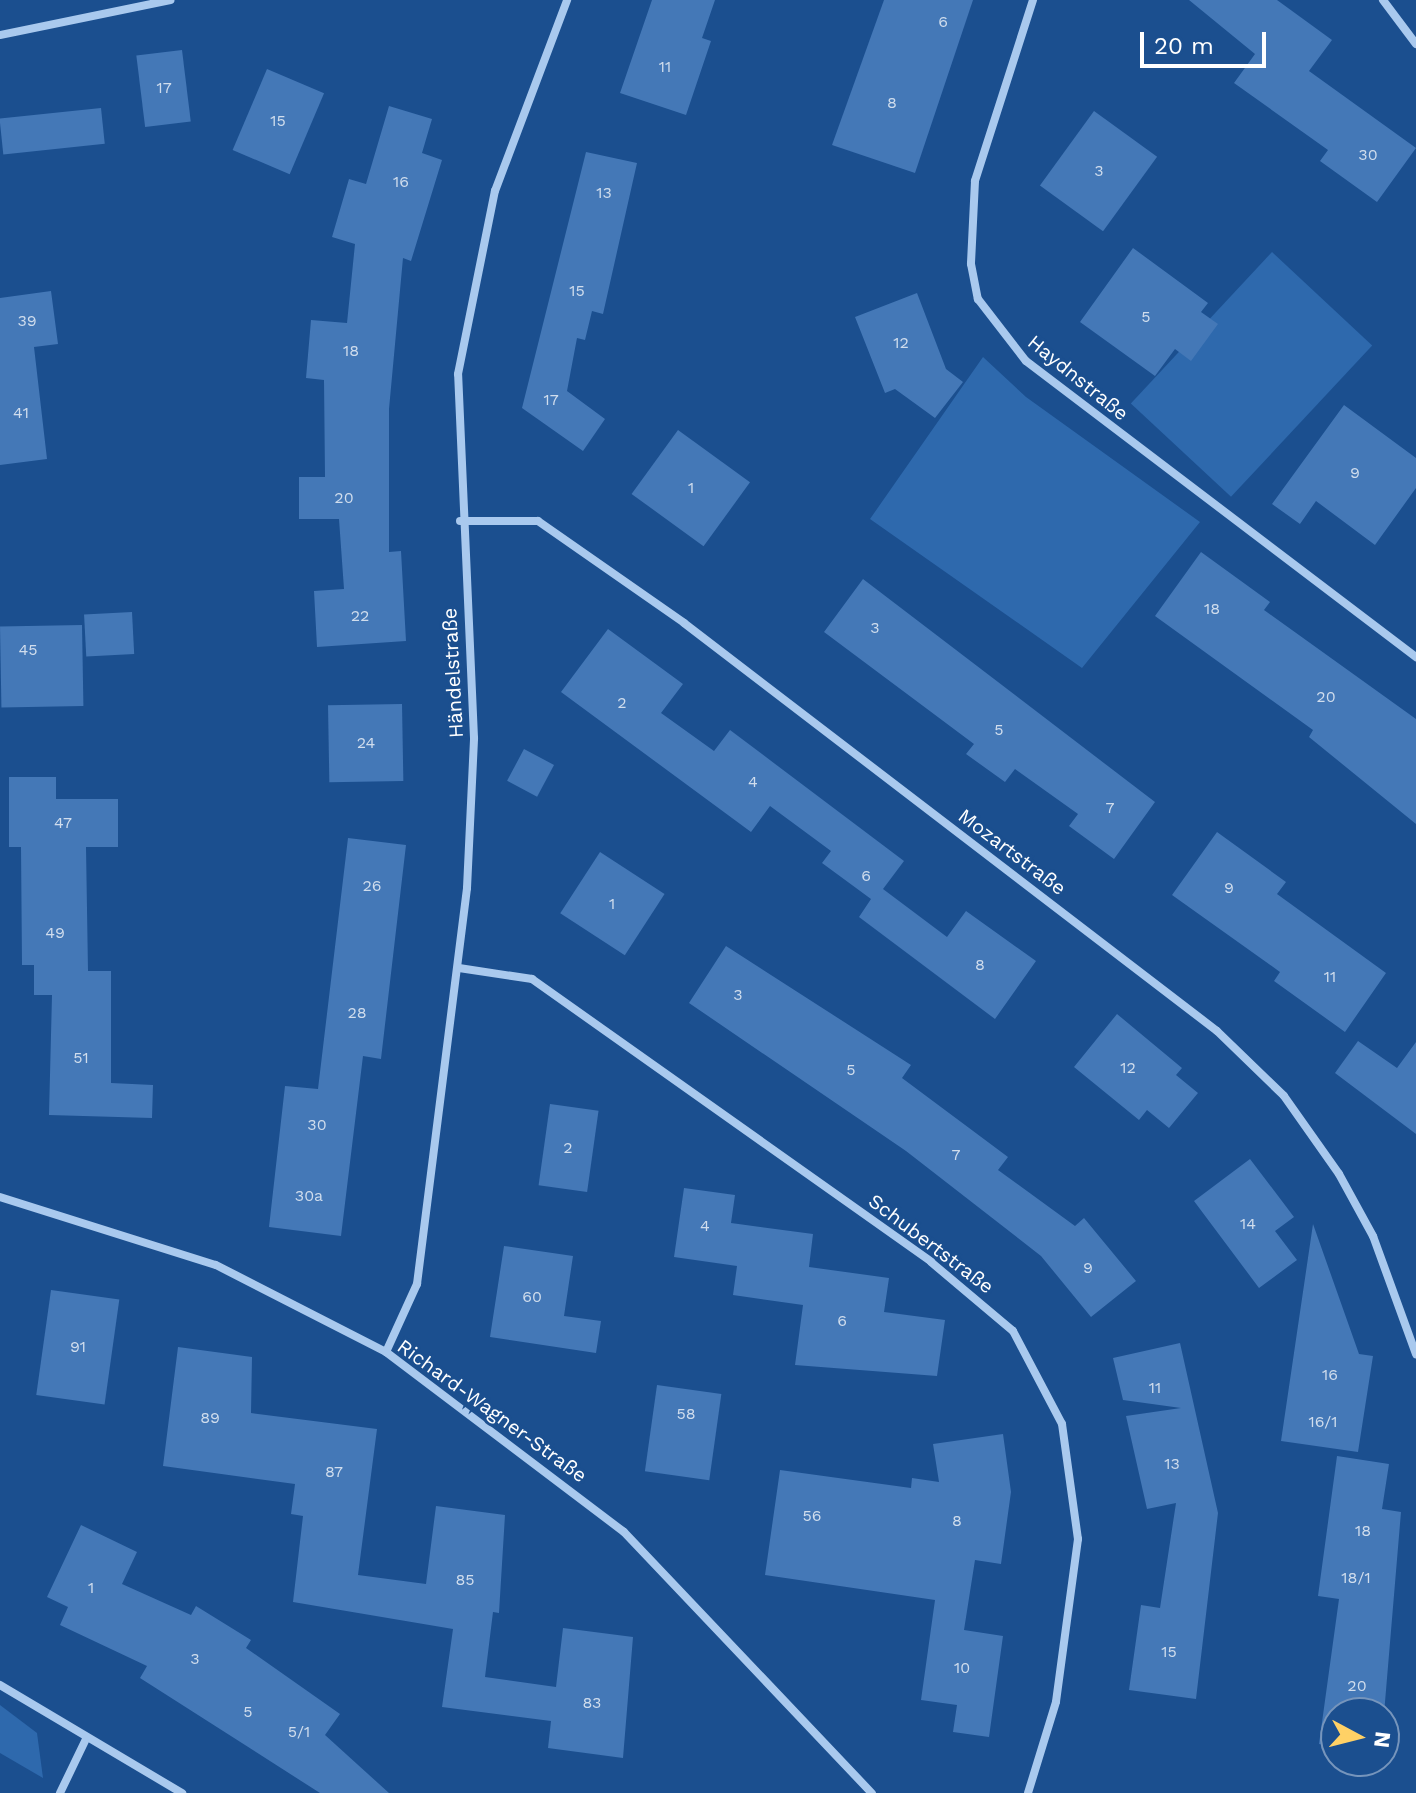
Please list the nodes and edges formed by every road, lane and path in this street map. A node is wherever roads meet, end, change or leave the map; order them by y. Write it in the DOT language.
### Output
graph roads {
  1 [pos="170,0"];
  2 [pos="567,0"];
  3 [pos="1033,0"];
  4 [pos="1383,0"];
  5 [pos="1412,30"];
  6 [pos="0,35"];
  7 [pos="1416,44"];
  8 [pos="460,521"];
  9 [pos="1416,657"];
  10 [pos="459,968"];
  11 [pos="0,1197"];
  12 [pos="386,1352"];
  13 [pos="1416,1354"];
  14 [pos="0,1685"];
  15 [pos="87,1737"];
  16 [pos="60,1793"];
  17 [pos="182,1793"];
  18 [pos="872,1793"];
  19 [pos="1028,1793"];
  1 -- 6 [label="street"];
  2 -- 8 [label="street, Händelstraße"];
  3 -- 9 [label="street, Haydnstraße"];
  4 -- 5 [label="street"];
  5 -- 7 [label="street"];
  8 -- 10 [label="street, Händelstraße"];
  8 -- 13 [label="street, Mozartstraße"];
  10 -- 12 [label="street, Händelstraße"];
  10 -- 19 [label="street, Schubertstraße"];
  11 -- 12 [label="street, Richard-Wagner-Straße"];
  12 -- 18 [label="street, Richard-Wagner-Straße"];
  14 -- 15 [label="street"];
  15 -- 16 [label="street"];
  15 -- 17 [label="street"];
}
